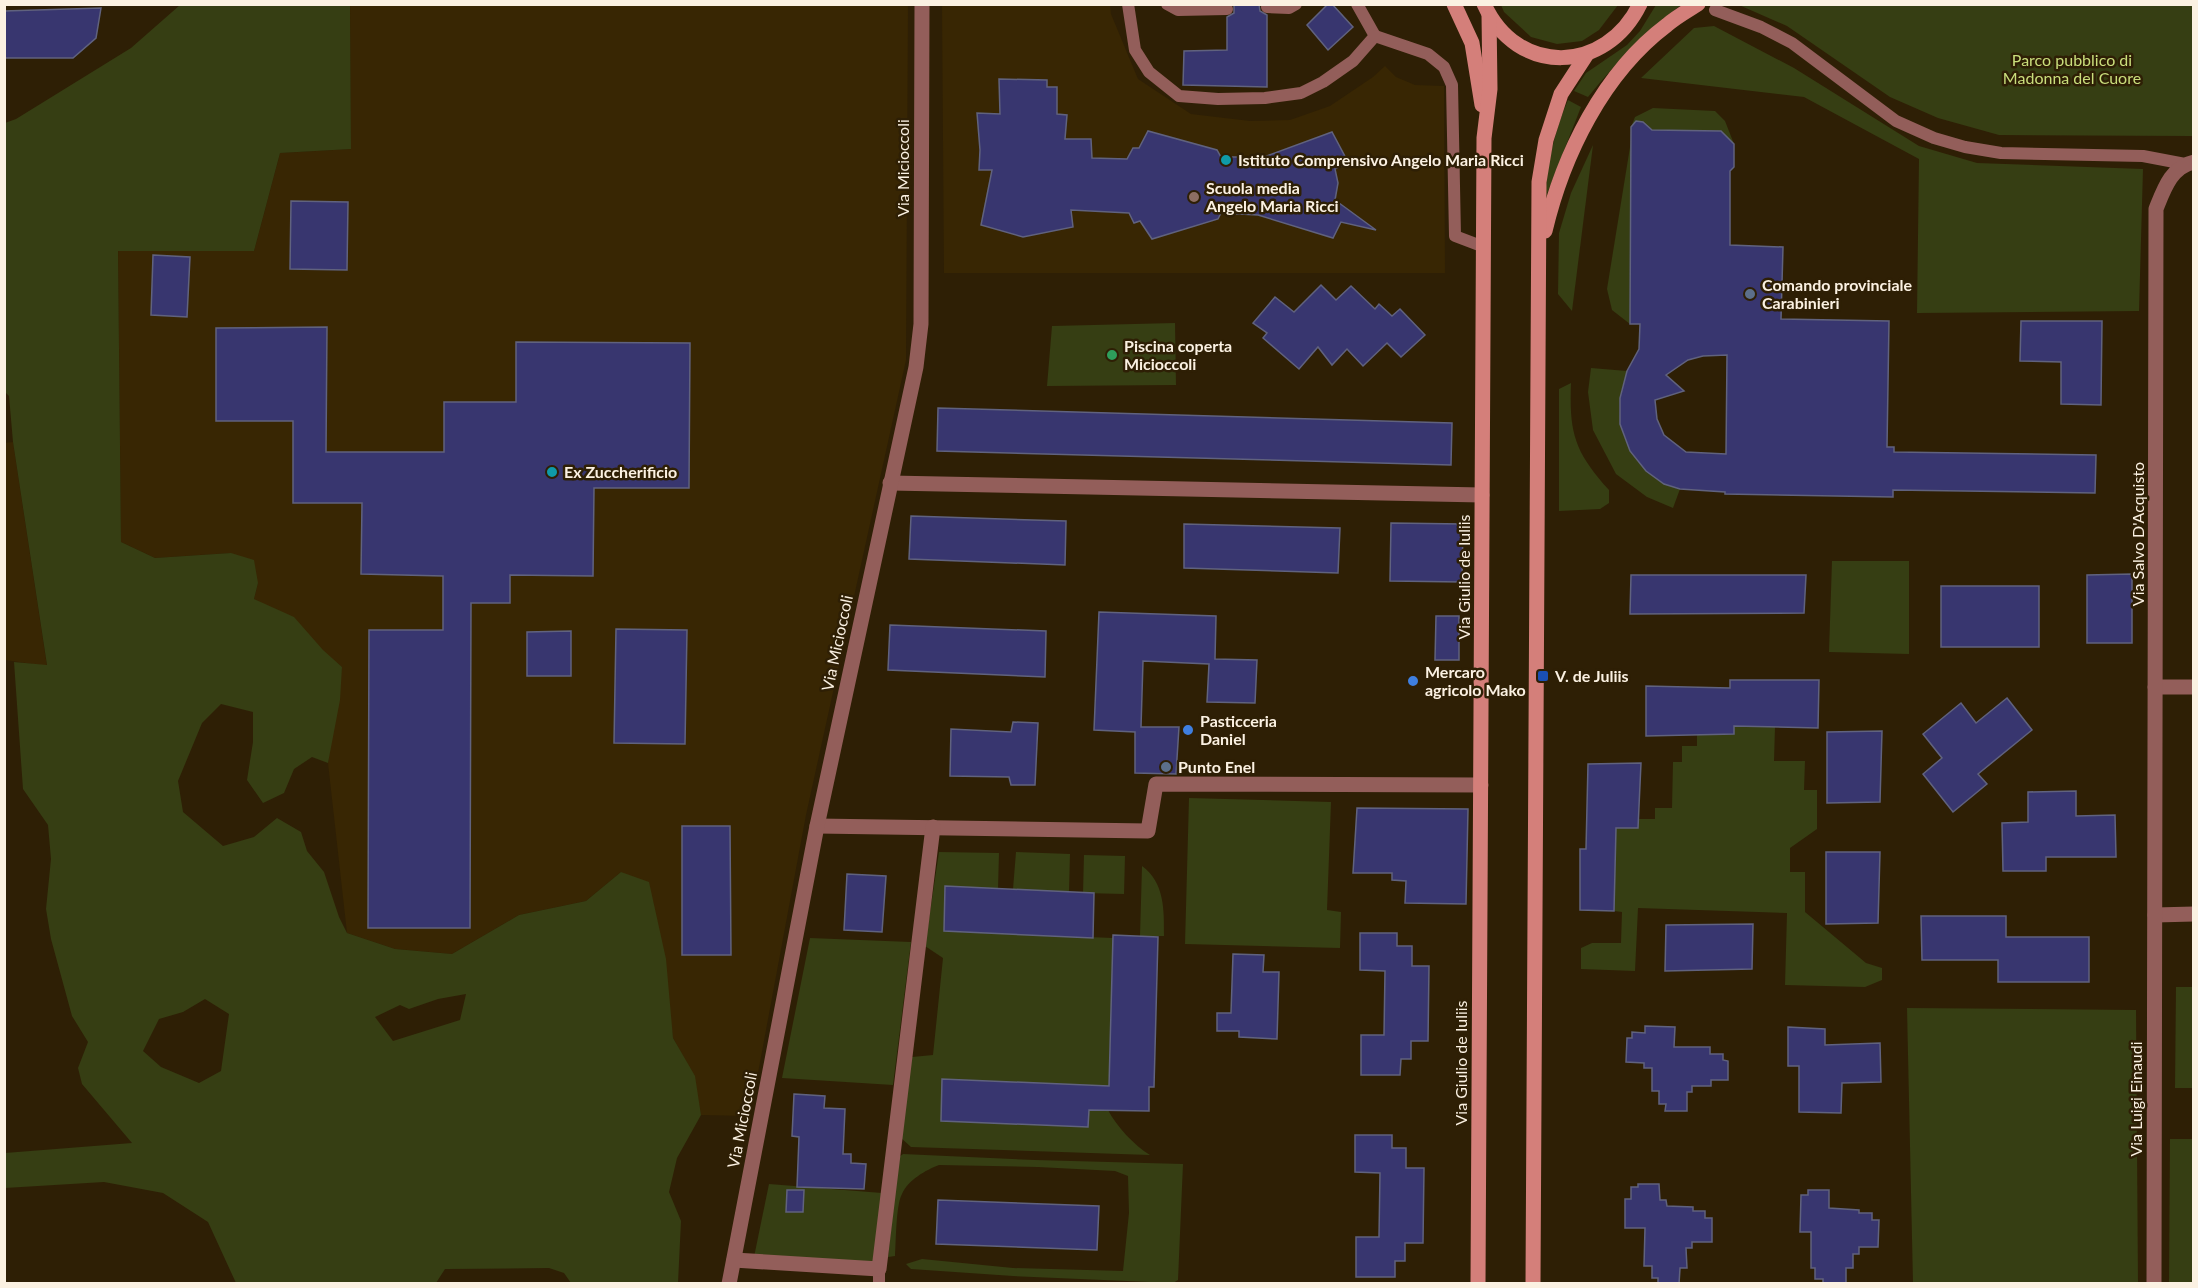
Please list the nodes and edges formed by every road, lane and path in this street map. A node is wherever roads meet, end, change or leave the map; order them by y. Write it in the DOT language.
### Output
graph roads {
  1 [pos="921,4"];
  2 [pos="1128,4"];
  3 [pos="1167,4"];
  4 [pos="1296,4"];
  5 [pos="1358,4"];
  6 [pos="1454,4"];
  7 [pos="1640,4"];
  8 [pos="1698,4"];
  9 [pos="1267,8"];
  10 [pos="1227,9"];
  11 [pos="1486,10"];
  12 [pos="1715,10"];
  13 [pos="1374,36"];
  14 [pos="1587,54"];
  15 [pos="1484,138"];
  16 [pos="2189,163"];
  17 [pos="1484,247"];
  18 [pos="1540,254"];
  19 [pos="890,483"];
  20 [pos="1482,495"];
  21 [pos="2155,687"];
  22 [pos="2193,687"];
  23 [pos="1481,785"];
  24 [pos="817,826"];
  25 [pos="933,828"];
  26 [pos="2193,914"];
  27 [pos="2155,915"];
  28 [pos="734,1260"];
  29 [pos="879,1276"];
  30 [pos="729,1284"];
  31 [pos="1478,1284"];
  32 [pos="1533,1284"];
  33 [pos="2154,1284"];
  1 -- 19 [label="street, Via Micioccoli"];
  2 -- 13 [label="lane"];
  3 -- 10 [label="lane"];
  4 -- 9 [label="lane"];
  5 -- 13 [label="lane"];
  6 -- 15 [label="main road"];
  7 -- 14 [label="main road"];
  8 -- 18 [label="main road"];
  11 -- 14 [label="main road"];
  11 -- 15 [label="main road, Via Giulio de Iuliis"];
  12 -- 16 [label="lane"];
  13 -- 17 [label="lane"];
  14 -- 18 [label="main road"];
  15 -- 17 [label="main road, Via Giulio de Iuliis"];
  16 -- 21 [label="street, Via Salvo D'Acquisto"];
  17 -- 20 [label="main road, Via Giulio de Iuliis"];
  18 -- 32 [label="main road"];
  19 -- 20 [label="street"];
  19 -- 24 [label="street, Via Micioccoli"];
  20 -- 23 [label="main road, Via Giulio de Iuliis"];
  21 -- 22 [label="street"];
  21 -- 27 [label="street, Via Salvo D'Acquisto"];
  23 -- 25 [label="street"];
  23 -- 31 [label="main road, Via Giulio de Iuliis"];
  24 -- 25 [label="street"];
  24 -- 28 [label="street, Via Micioccoli"];
  25 -- 29 [label="street"];
  26 -- 27 [label="street"];
  27 -- 33 [label="street, Via Luigi Einaudi"];
  28 -- 29 [label="street"];
  28 -- 30 [label="street, Via Micioccoli"];
}
